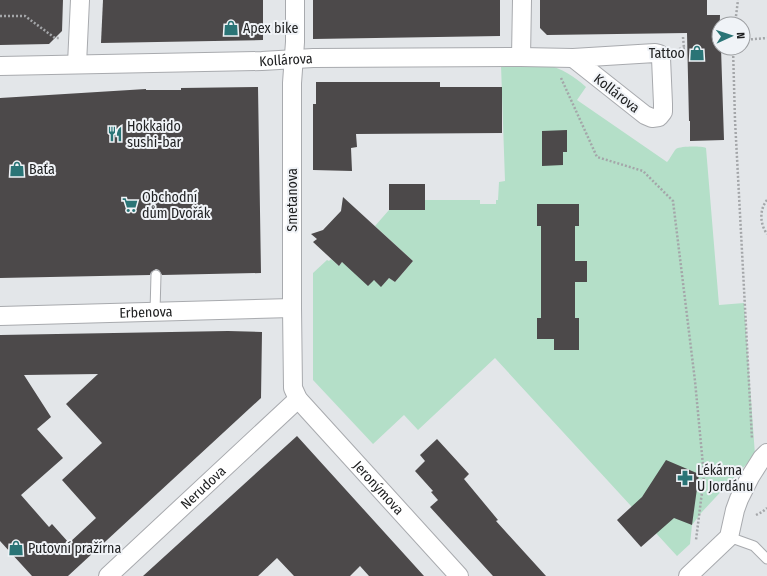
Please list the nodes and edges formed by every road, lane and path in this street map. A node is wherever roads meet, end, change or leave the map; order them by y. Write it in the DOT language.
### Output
graph roads {
  1 [pos="80,0"];
  2 [pos="295,0"];
  3 [pos="522,0"];
  4 [pos="738,0"];
  5 [pos="0,16"];
  6 [pos="736,16"];
  7 [pos="683,37"];
  8 [pos="55,38"];
  9 [pos="767,38"];
  10 [pos="751,39"];
  11 [pos="684,48"];
  12 [pos="521,56"];
  13 [pos="734,56"];
  14 [pos="552,58"];
  15 [pos="573,58"];
  16 [pos="293,59"];
  17 [pos="77,64"];
  18 [pos="0,66"];
  19 [pos="767,200"];
  20 [pos="767,234"];
  21 [pos="156,275"];
  22 [pos="292,308"];
  23 [pos="155,311"];
  24 [pos="0,316"];
  25 [pos="298,399"];
  26 [pos="752,440"];
  27 [pos="767,453"];
  28 [pos="729,537"];
  29 [pos="767,559"];
  30 [pos="690,574"];
  31 [pos="108,576"];
  32 [pos="459,576"];
  1 -- 17 [label="street"];
  2 -- 16 [label="street, Smetanova"];
  3 -- 12 [label="street"];
  4 -- 6 [label="path"];
  5 -- 8 [label="path"];
  7 -- 11 [label="path"];
  9 -- 10 [label="path"];
  12 -- 14 [label="street, Kollárova"];
  12 -- 16 [label="street, Kollárova"];
  13 -- 26 [label="path"];
  14 -- 15 [label="street, Kollárova"];
  14 -- 30 [label="path"];
  15 -- 15 [label="street, Kollárova"];
  16 -- 17 [label="street, Kollárova"];
  16 -- 22 [label="street, Smetanova"];
  17 -- 18 [label="street, Kollárova"];
  19 -- 20 [label="path"];
  21 -- 23 [label="lane"];
  22 -- 23 [label="street, Erbenova"];
  22 -- 25 [label="street, Smetanova"];
  23 -- 24 [label="street, Erbenova"];
  25 -- 31 [label="street, Nerudova"];
  25 -- 32 [label="street, Jeronýmova"];
  27 -- 28 [label="street"];
  28 -- 29 [label="lane"];
  28 -- 30 [label="street"];
}
